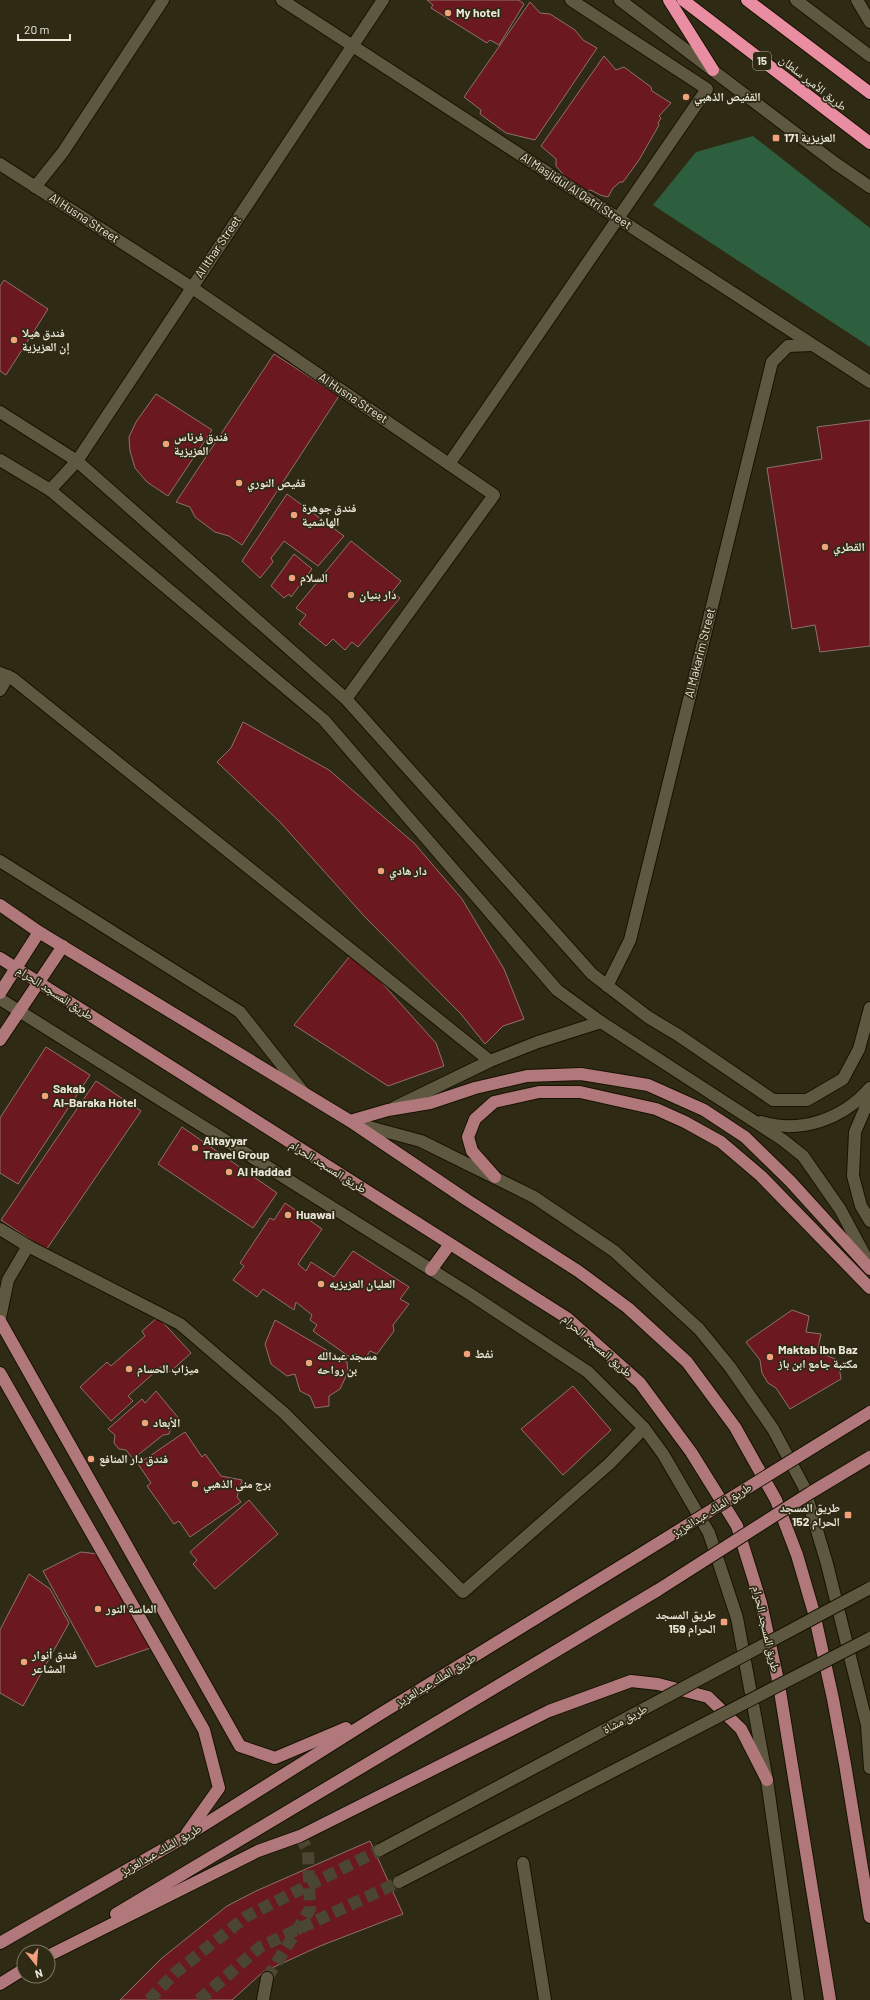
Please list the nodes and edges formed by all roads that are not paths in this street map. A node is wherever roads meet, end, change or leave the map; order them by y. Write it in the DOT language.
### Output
graph roads {
  1 [pos="163,0"];
  2 [pos="282,0"];
  3 [pos="383,0"];
  4 [pos="571,0"];
  5 [pos="620,0"];
  6 [pos="669,0"];
  7 [pos="683,0"];
  8 [pos="747,0"];
  9 [pos="796,0"];
  10 [pos="857,0"];
  11 [pos="870,22"];
  12 [pos="353,46"];
  13 [pos="870,56"];
  14 [pos="713,70"];
  15 [pos="870,93"];
  16 [pos="870,143"];
  17 [pos="0,164"];
  18 [pos="36,187"];
  19 [pos="870,187"];
  20 [pos="617,218"];
  21 [pos="191,287"];
  22 [pos="812,345"];
  23 [pos="870,382"];
  24 [pos="0,412"];
  25 [pos="0,460"];
  26 [pos="77,461"];
  27 [pos="449,464"];
  28 [pos="50,490"];
  29 [pos="4,674"];
  30 [pos="0,690"];
  31 [pos="346,699"];
  32 [pos="0,861"];
  33 [pos="0,905"];
  34 [pos="39,932"];
  35 [pos="63,946"];
  36 [pos="0,958"];
  37 [pos="16,968"];
  38 [pos="38,982"];
  39 [pos="607,986"];
  40 [pos="0,993"];
  41 [pos="0,999"];
  42 [pos="870,1008"];
  43 [pos="19,1011"];
  44 [pos="601,1022"];
  45 [pos="0,1040"];
  46 [pos="490,1061"];
  47 [pos="870,1088"];
  48 [pos="870,1096"];
  49 [pos="308,1097"];
  50 [pos="388,1110"];
  51 [pos="752,1120"];
  52 [pos="350,1121"];
  53 [pos="495,1177"];
  54 [pos="870,1222"];
  55 [pos="0,1229"];
  56 [pos="450,1244"];
  57 [pos="28,1246"];
  58 [pos="870,1265"];
  59 [pos="870,1269"];
  60 [pos="431,1270"];
  61 [pos="870,1288"];
  62 [pos="0,1319"];
  63 [pos="0,1373"];
  64 [pos="870,1412"];
  65 [pos="644,1428"];
  66 [pos="870,1457"];
  67 [pos="870,1588"];
  68 [pos="870,1638"];
  69 [pos="377,1716"];
  70 [pos="870,1768"];
  71 [pos="767,1780"];
  72 [pos="183,1838"];
  73 [pos="380,1850"];
  74 [pos="523,1863"];
  75 [pos="399,1882"];
  76 [pos="870,1917"];
  77 [pos="0,1943"];
  78 [pos="56,1950"];
  79 [pos="56,1951"];
  80 [pos="16,1975"];
  81 [pos="16,1976"];
  82 [pos="267,1978"];
  83 [pos="0,1984"];
  84 [pos="0,1992"];
  85 [pos="263,2000"];
  86 [pos="545,2000"];
  87 [pos="798,2000"];
  88 [pos="830,2000"];
  1 -- 18 [label="street"];
  2 -- 12 [label="street, Al Masjidul Al Qatri Street"];
  3 -- 12 [label="street, Al Ithar Street"];
  4 -- 20 [label="street"];
  5 -- 14 [label="street"];
  6 -- 14 [label="highway"];
  7 -- 16 [label="highway, طريق الأمير سلطان / 15"];
  8 -- 15 [label="highway"];
  9 -- 13 [label="street"];
  10 -- 11 [label="street"];
  12 -- 20 [label="street, Al Masjidul Al Qatri Street"];
  12 -- 21 [label="street, Al Ithar Street"];
  14 -- 19 [label="street"];
  17 -- 18 [label="street, Al Husna Street"];
  18 -- 21 [label="street, Al Husna Street"];
  20 -- 22 [label="street, Al Masjidul Al Qatri Street"];
  20 -- 27 [label="street"];
  21 -- 26 [label="street, Al Ithar Street"];
  21 -- 27 [label="street, Al Husna Street"];
  22 -- 23 [label="street, Al Masjidul Al Qatri Street"];
  22 -- 39 [label="street, Al Makarim Street"];
  24 -- 26 [label="street"];
  25 -- 28 [label="street"];
  26 -- 28 [label="street, Al Ithar Street"];
  26 -- 31 [label="street"];
  27 -- 31 [label="street, Al Husna Street"];
  28 -- 44 [label="street"];
  29 -- 30 [label="street"];
  29 -- 46 [label="street"];
  31 -- 39 [label="street"];
  32 -- 49 [label="street"];
  33 -- 34 [label="main road"];
  34 -- 35 [label="main road"];
  34 -- 37 [label="main road"];
  35 -- 38 [label="main road"];
  35 -- 49 [label="main road"];
  36 -- 37 [label="main road, طريق المسجد الحرام"];
  37 -- 38 [label="main road, طريق المسجد الحرام"];
  37 -- 40 [label="main road"];
  38 -- 43 [label="main road"];
  38 -- 56 [label="main road, طريق المسجد الحرام"];
  39 -- 42 [label="street"];
  41 -- 43 [label="street"];
  43 -- 45 [label="main road"];
  43 -- 60 [label="street"];
  44 -- 46 [label="street"];
  44 -- 51 [label="street"];
  46 -- 50 [label="street"];
  47 -- 51 [label="street"];
  48 -- 54 [label="street"];
  49 -- 52 [label="main road"];
  50 -- 52 [label="main road"];
  50 -- 59 [label="main road"];
  51 -- 58 [label="street"];
  52 -- 53 [label="street"];
  52 -- 76 [label="main road"];
  53 -- 61 [label="main road"];
  53 -- 70 [label="street"];
  55 -- 57 [label="street"];
  56 -- 60 [label="main road"];
  56 -- 88 [label="main road, طريق المسجد الحرام"];
  57 -- 62 [label="street"];
  57 -- 65 [label="street"];
  60 -- 65 [label="street"];
  62 -- 69 [label="main road"];
  63 -- 72 [label="main road"];
  64 -- 69 [label="main road, طريق الملك عبدالعزيز, bridge"];
  65 -- 71 [label="street"];
  66 -- 78 [label="main road, bridge"];
  67 -- 73 [label="street, طريق مشاة, bridge"];
  68 -- 75 [label="street, bridge"];
  69 -- 72 [label="main road, طريق الملك عبدالعزيز"];
  71 -- 79 [label="main road"];
  71 -- 87 [label="street"];
  72 -- 77 [label="main road, طريق الملك عبدالعزيز"];
  74 -- 86 [label="street"];
  80 -- 83 [label="main road"];
  81 -- 84 [label="street"];
  82 -- 85 [label="street"];
}
